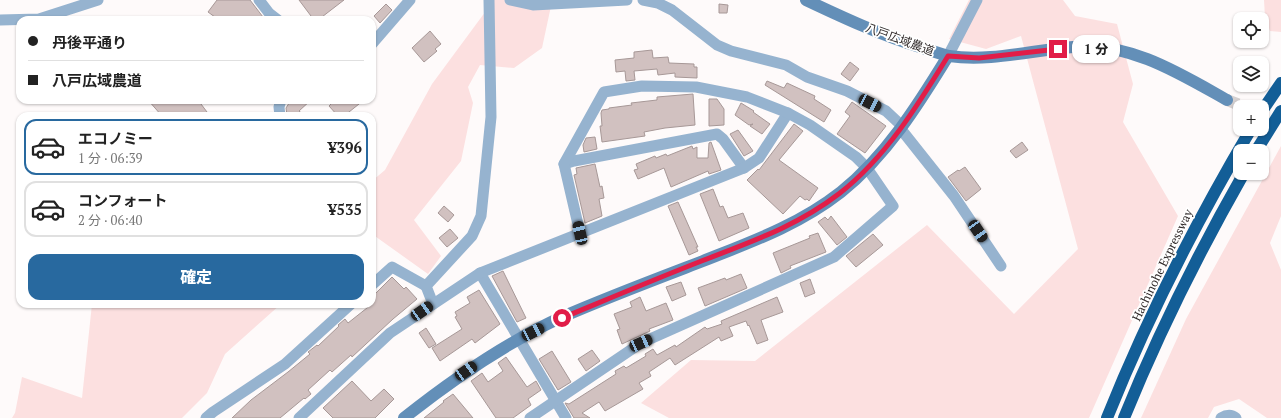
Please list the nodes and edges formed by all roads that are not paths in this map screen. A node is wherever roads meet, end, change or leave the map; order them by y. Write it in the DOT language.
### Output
graph roads {
  1 [pos="98,0"];
  2 [pos="259,0"];
  3 [pos="410,0"];
  4 [pos="489,0"];
  5 [pos="510,0"];
  6 [pos="627,0"];
  7 [pos="643,0"];
  8 [pos="806,0"];
  9 [pos="977,0"];
  10 [pos="48,16"];
  11 [pos="274,16"];
  12 [pos="0,20"];
  13 [pos="16,20"];
  14 [pos="376,39"];
  15 [pos="948,56"];
  16 [pos="1281,83"];
  17 [pos="1227,100"];
  18 [pos="1269,101"];
  19 [pos="1281,111"];
  20 [pos="788,114"];
  21 [pos="901,127"];
  22 [pos="1247,136"];
  23 [pos="1260,144"];
  24 [pos="564,164"];
  25 [pos="744,168"];
  26 [pos="867,168"];
  27 [pos="1240,180"];
  28 [pos="580,233"];
  29 [pos="1001,266"];
  30 [pos="480,273"];
  31 [pos="376,281"];
  32 [pos="426,286"];
  33 [pos="433,304"];
  34 [pos="347,308"];
  35 [pos="519,339"];
  36 [pos="556,401"];
  37 [pos="206,418"];
  38 [pos="299,418"];
  39 [pos="404,418"];
  40 [pos="530,418"];
  41 [pos="566,418"];
  42 [pos="1107,418"];
  43 [pos="1124,418"];
  44 [pos="1221,418"];
  45 [pos="1236,418"];
  1 -- 10 [label="street"];
  2 -- 11 [label="street"];
  3 -- 14 [label="street"];
  4 -- 32 [label="street"];
  5 -- 6 [label="street"];
  7 -- 21 [label="street"];
  8 -- 15 [label="street, 八戸広域農道"];
  9 -- 15 [label="street"];
  12 -- 13 [label="street"];
  15 -- 17 [label="street, 八戸広域農道"];
  15 -- 21 [label="street"];
  16 -- 18 [label="highway"];
  19 -- 23 [label="highway"];
  20 -- 24 [label="street"];
  20 -- 25 [label="street"];
  20 -- 26 [label="street"];
  21 -- 26 [label="street"];
  21 -- 29 [label="street"];
  22 -- 42 [label="highway, Hachinohe Expressway"];
  24 -- 25 [label="street"];
  24 -- 28 [label="street"];
  25 -- 28 [label="street"];
  26 -- 35 [label="street"];
  26 -- 36 [label="street"];
  27 -- 43 [label="highway"];
  28 -- 30 [label="street"];
  30 -- 33 [label="street"];
  30 -- 35 [label="street"];
  31 -- 32 [label="street"];
  32 -- 33 [label="street"];
  33 -- 38 [label="street"];
  34 -- 37 [label="street"];
  35 -- 36 [label="street"];
  35 -- 39 [label="street"];
  36 -- 40 [label="street"];
  36 -- 41 [label="street"];
  44 -- 45 [label="street"];
}
